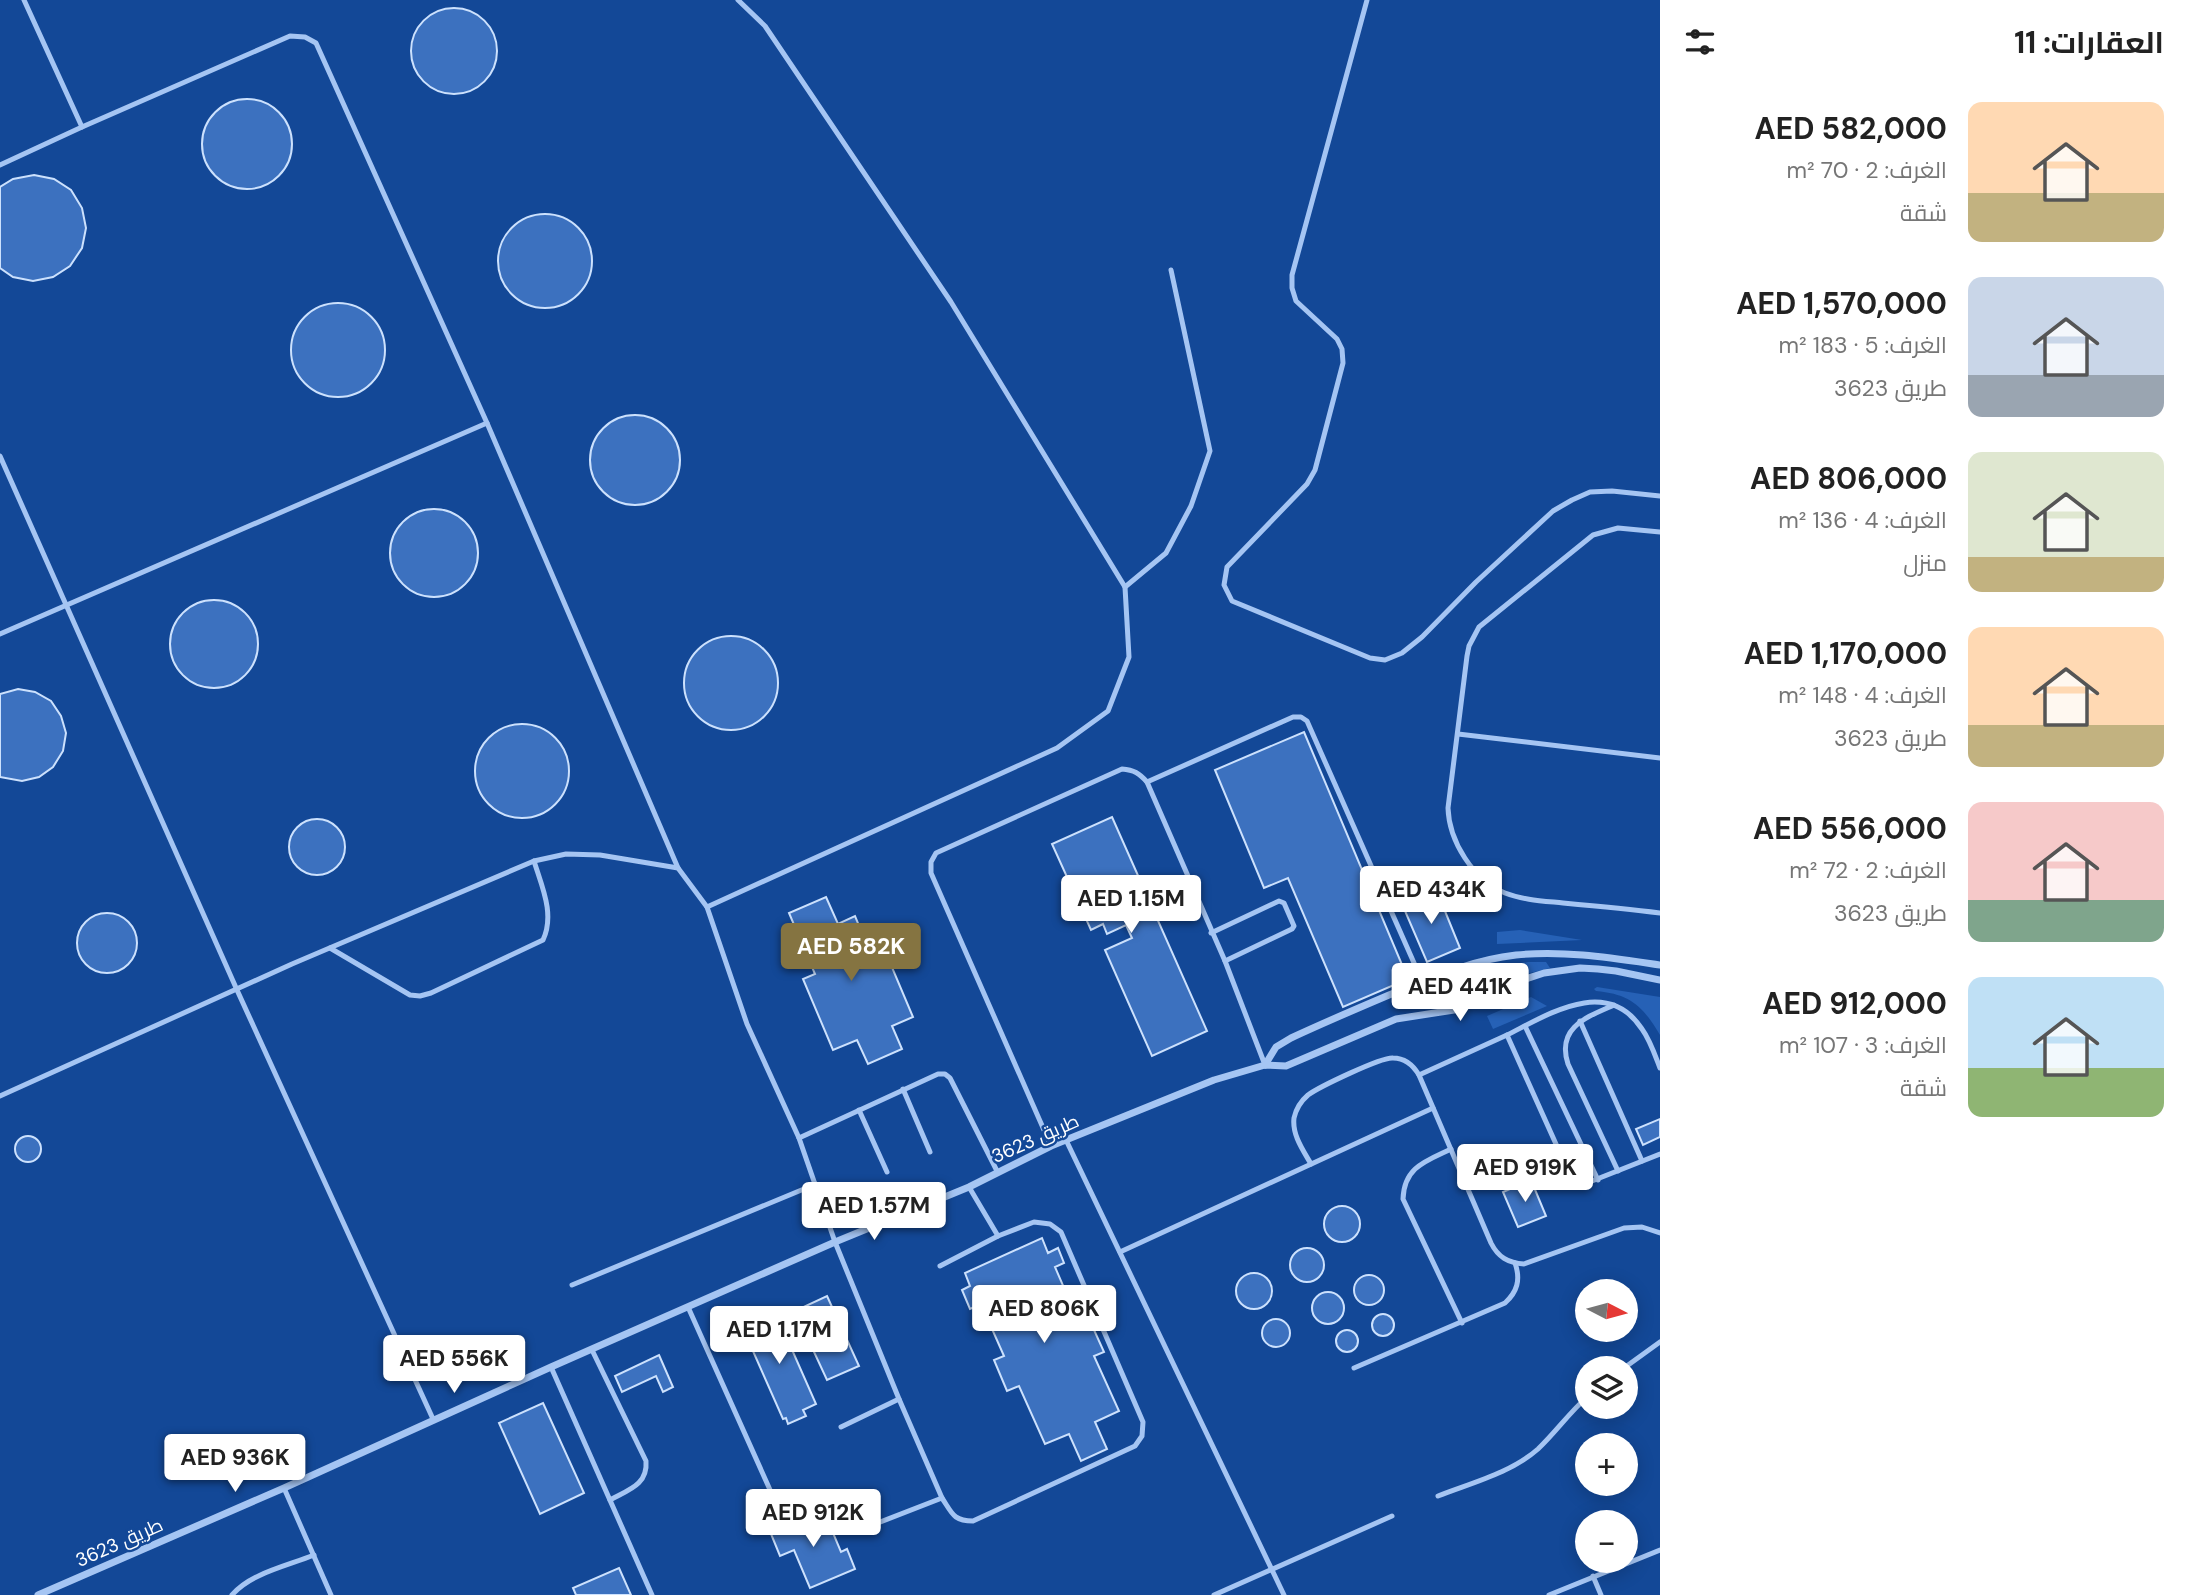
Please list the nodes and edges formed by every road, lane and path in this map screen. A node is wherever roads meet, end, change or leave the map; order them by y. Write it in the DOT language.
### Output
graph roads {
  1 [pos="24,0"];
  2 [pos="738,0"];
  3 [pos="1367,0"];
  4 [pos="82,127"];
  5 [pos="0,166"];
  6 [pos="1171,270"];
  7 [pos="487,423"];
  8 [pos="0,456"];
  9 [pos="1660,496"];
  10 [pos="1660,532"];
  11 [pos="1125,587"];
  12 [pos="66,604"];
  13 [pos="0,634"];
  14 [pos="1458,734"];
  15 [pos="1660,758"];
  16 [pos="1147,782"];
  17 [pos="534,861"];
  18 [pos="678,867"];
  19 [pos="707,907"];
  20 [pos="1660,913"];
  21 [pos="1211,933"];
  22 [pos="330,948"];
  23 [pos="1225,961"];
  24 [pos="1660,965"];
  25 [pos="1422,981"];
  26 [pos="1660,981"];
  27 [pos="241,988"];
  28 [pos="1614,1005"];
  29 [pos="1580,1021"];
  30 [pos="1525,1026"];
  31 [pos="1507,1035"];
  32 [pos="1265,1065"];
  33 [pos="1660,1068"];
  34 [pos="1419,1075"];
  35 [pos="903,1089"];
  36 [pos="0,1096"];
  37 [pos="1433,1108"];
  38 [pos="859,1110"];
  39 [pos="799,1139"];
  40 [pos="1066,1140"];
  41 [pos="1051,1146"];
  42 [pos="1451,1149"];
  43 [pos="930,1152"];
  44 [pos="1660,1154"];
  45 [pos="1642,1161"];
  46 [pos="1311,1164"];
  47 [pos="998,1171"];
  48 [pos="1618,1171"];
  49 [pos="887,1172"];
  50 [pos="1598,1180"];
  51 [pos="816,1184"];
  52 [pos="969,1186"];
  53 [pos="1660,1233"];
  54 [pos="998,1236"];
  55 [pos="835,1242"];
  56 [pos="1120,1252"];
  57 [pos="1515,1264"];
  58 [pos="940,1266"];
  59 [pos="572,1285"];
  60 [pos="688,1307"];
  61 [pos="1462,1323"];
  62 [pos="1660,1342"];
  63 [pos="592,1350"];
  64 [pos="1638,1358"];
  65 [pos="551,1367"];
  66 [pos="1354,1368"];
  67 [pos="899,1399"];
  68 [pos="1575,1410"];
  69 [pos="433,1419"];
  70 [pos="841,1427"];
  71 [pos="284,1488"];
  72 [pos="1438,1496"];
  73 [pos="942,1498"];
  74 [pos="610,1500"];
  75 [pos="775,1500"];
  76 [pos="1392,1517"];
  77 [pos="857,1531"];
  78 [pos="1660,1550"];
  79 [pos="314,1555"];
  80 [pos="1272,1570"];
  81 [pos="1593,1576"];
  82 [pos="58,1591"];
  83 [pos="38,1595"];
  84 [pos="232,1595"];
  85 [pos="331,1595"];
  86 [pos="652,1595"];
  87 [pos="1214,1595"];
  88 [pos="1284,1595"];
  89 [pos="1549,1595"];
  90 [pos="1601,1595"];
  1 -- 4 [label="lane"];
  2 -- 11 [label="lane"];
  3 -- 9 [label="lane"];
  4 -- 5 [label="lane"];
  4 -- 7 [label="lane"];
  6 -- 11 [label="lane"];
  7 -- 12 [label="lane"];
  7 -- 18 [label="lane"];
  8 -- 12 [label="lane"];
  10 -- 14 [label="lane"];
  11 -- 19 [label="lane"];
  12 -- 13 [label="lane"];
  12 -- 27 [label="lane"];
  14 -- 15 [label="lane"];
  14 -- 20 [label="lane"];
  16 -- 21 [label="lane"];
  16 -- 25 [label="lane"];
  16 -- 41 [label="lane"];
  17 -- 18 [label="lane"];
  17 -- 22 [label="lane"];
  17 -- 22 [label="lane"];
  18 -- 19 [label="lane"];
  19 -- 39 [label="lane"];
  21 -- 23 [label="lane"];
  21 -- 23 [label="lane"];
  22 -- 27 [label="lane"];
  23 -- 32 [label="lane"];
  24 -- 25 [label="street"];
  25 -- 32 [label="street"];
  26 -- 32 [label="street, طريق 3623"];
  27 -- 36 [label="lane"];
  27 -- 69 [label="lane"];
  28 -- 29 [label="lane"];
  28 -- 30 [label="lane"];
  28 -- 33 [label="lane"];
  29 -- 45 [label="lane"];
  29 -- 48 [label="lane"];
  30 -- 31 [label="lane"];
  30 -- 50 [label="lane"];
  31 -- 34 [label="lane"];
  31 -- 50 [label="lane"];
  32 -- 40 [label="street, طريق 3623"];
  34 -- 37 [label="lane"];
  34 -- 46 [label="lane"];
  35 -- 38 [label="lane"];
  35 -- 43 [label="lane"];
  35 -- 47 [label="lane"];
  37 -- 42 [label="lane"];
  37 -- 46 [label="lane"];
  38 -- 39 [label="lane"];
  38 -- 49 [label="lane"];
  39 -- 51 [label="lane"];
  40 -- 41 [label="street, طريق 3623"];
  40 -- 56 [label="lane"];
  41 -- 47 [label="street, طريق 3623"];
  42 -- 57 [label="lane"];
  42 -- 61 [label="lane"];
  44 -- 45 [label="lane"];
  45 -- 48 [label="lane"];
  46 -- 56 [label="lane"];
  47 -- 52 [label="street, طريق 3623"];
  48 -- 50 [label="lane"];
  51 -- 55 [label="lane"];
  51 -- 59 [label="lane"];
  52 -- 54 [label="lane"];
  52 -- 55 [label="street, طريق 3623"];
  53 -- 57 [label="lane"];
  54 -- 58 [label="lane"];
  54 -- 73 [label="lane"];
  55 -- 60 [label="street, طريق 3623"];
  55 -- 67 [label="lane"];
  56 -- 80 [label="lane"];
  57 -- 61 [label="lane"];
  60 -- 63 [label="street, طريق 3623"];
  60 -- 75 [label="lane"];
  61 -- 66 [label="lane"];
  62 -- 64 [label="lane"];
  63 -- 65 [label="street, طريق 3623"];
  63 -- 74 [label="lane"];
  65 -- 69 [label="street, طريق 3623"];
  65 -- 74 [label="lane"];
  67 -- 70 [label="lane"];
  67 -- 73 [label="lane"];
  68 -- 72 [label="lane"];
  69 -- 71 [label="street, طريق 3623"];
  71 -- 79 [label="lane"];
  71 -- 82 [label="street, طريق 3623"];
  73 -- 77 [label="lane"];
  74 -- 86 [label="lane"];
  76 -- 80 [label="lane"];
  78 -- 81 [label="lane"];
  79 -- 84 [label="lane"];
  79 -- 85 [label="lane"];
  80 -- 87 [label="lane"];
  80 -- 88 [label="lane"];
  81 -- 89 [label="lane"];
  81 -- 90 [label="lane"];
  82 -- 83 [label="street, طريق 3623"];
}
